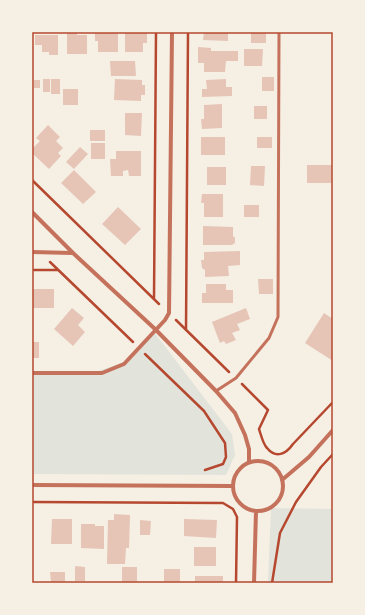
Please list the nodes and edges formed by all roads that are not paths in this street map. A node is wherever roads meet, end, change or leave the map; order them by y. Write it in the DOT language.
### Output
graph roads {
  1 [pos="172,32"];
  2 [pos="279,32"];
  3 [pos="32,212"];
  4 [pos="32,252"];
  5 [pos="73,252"];
  6 [pos="155,329"];
  7 [pos="32,373"];
  8 [pos="216,391"];
  9 [pos="333,430"];
  10 [pos="249,462"];
  11 [pos="282,480"];
  12 [pos="32,485"];
  13 [pos="232,486"];
  14 [pos="256,511"];
  15 [pos="254,583"];
  1 -- 6 [label="street"];
  2 -- 8 [label="lane"];
  3 -- 5 [label="street"];
  4 -- 5 [label="street"];
  5 -- 6 [label="street"];
  6 -- 7 [label="street"];
  6 -- 8 [label="street"];
  8 -- 10 [label="street"];
  9 -- 11 [label="street"];
  10 -- 11 [label="street"];
  10 -- 13 [label="street"];
  11 -- 14 [label="street"];
  12 -- 13 [label="street"];
  13 -- 14 [label="street"];
  14 -- 15 [label="street"];
}
